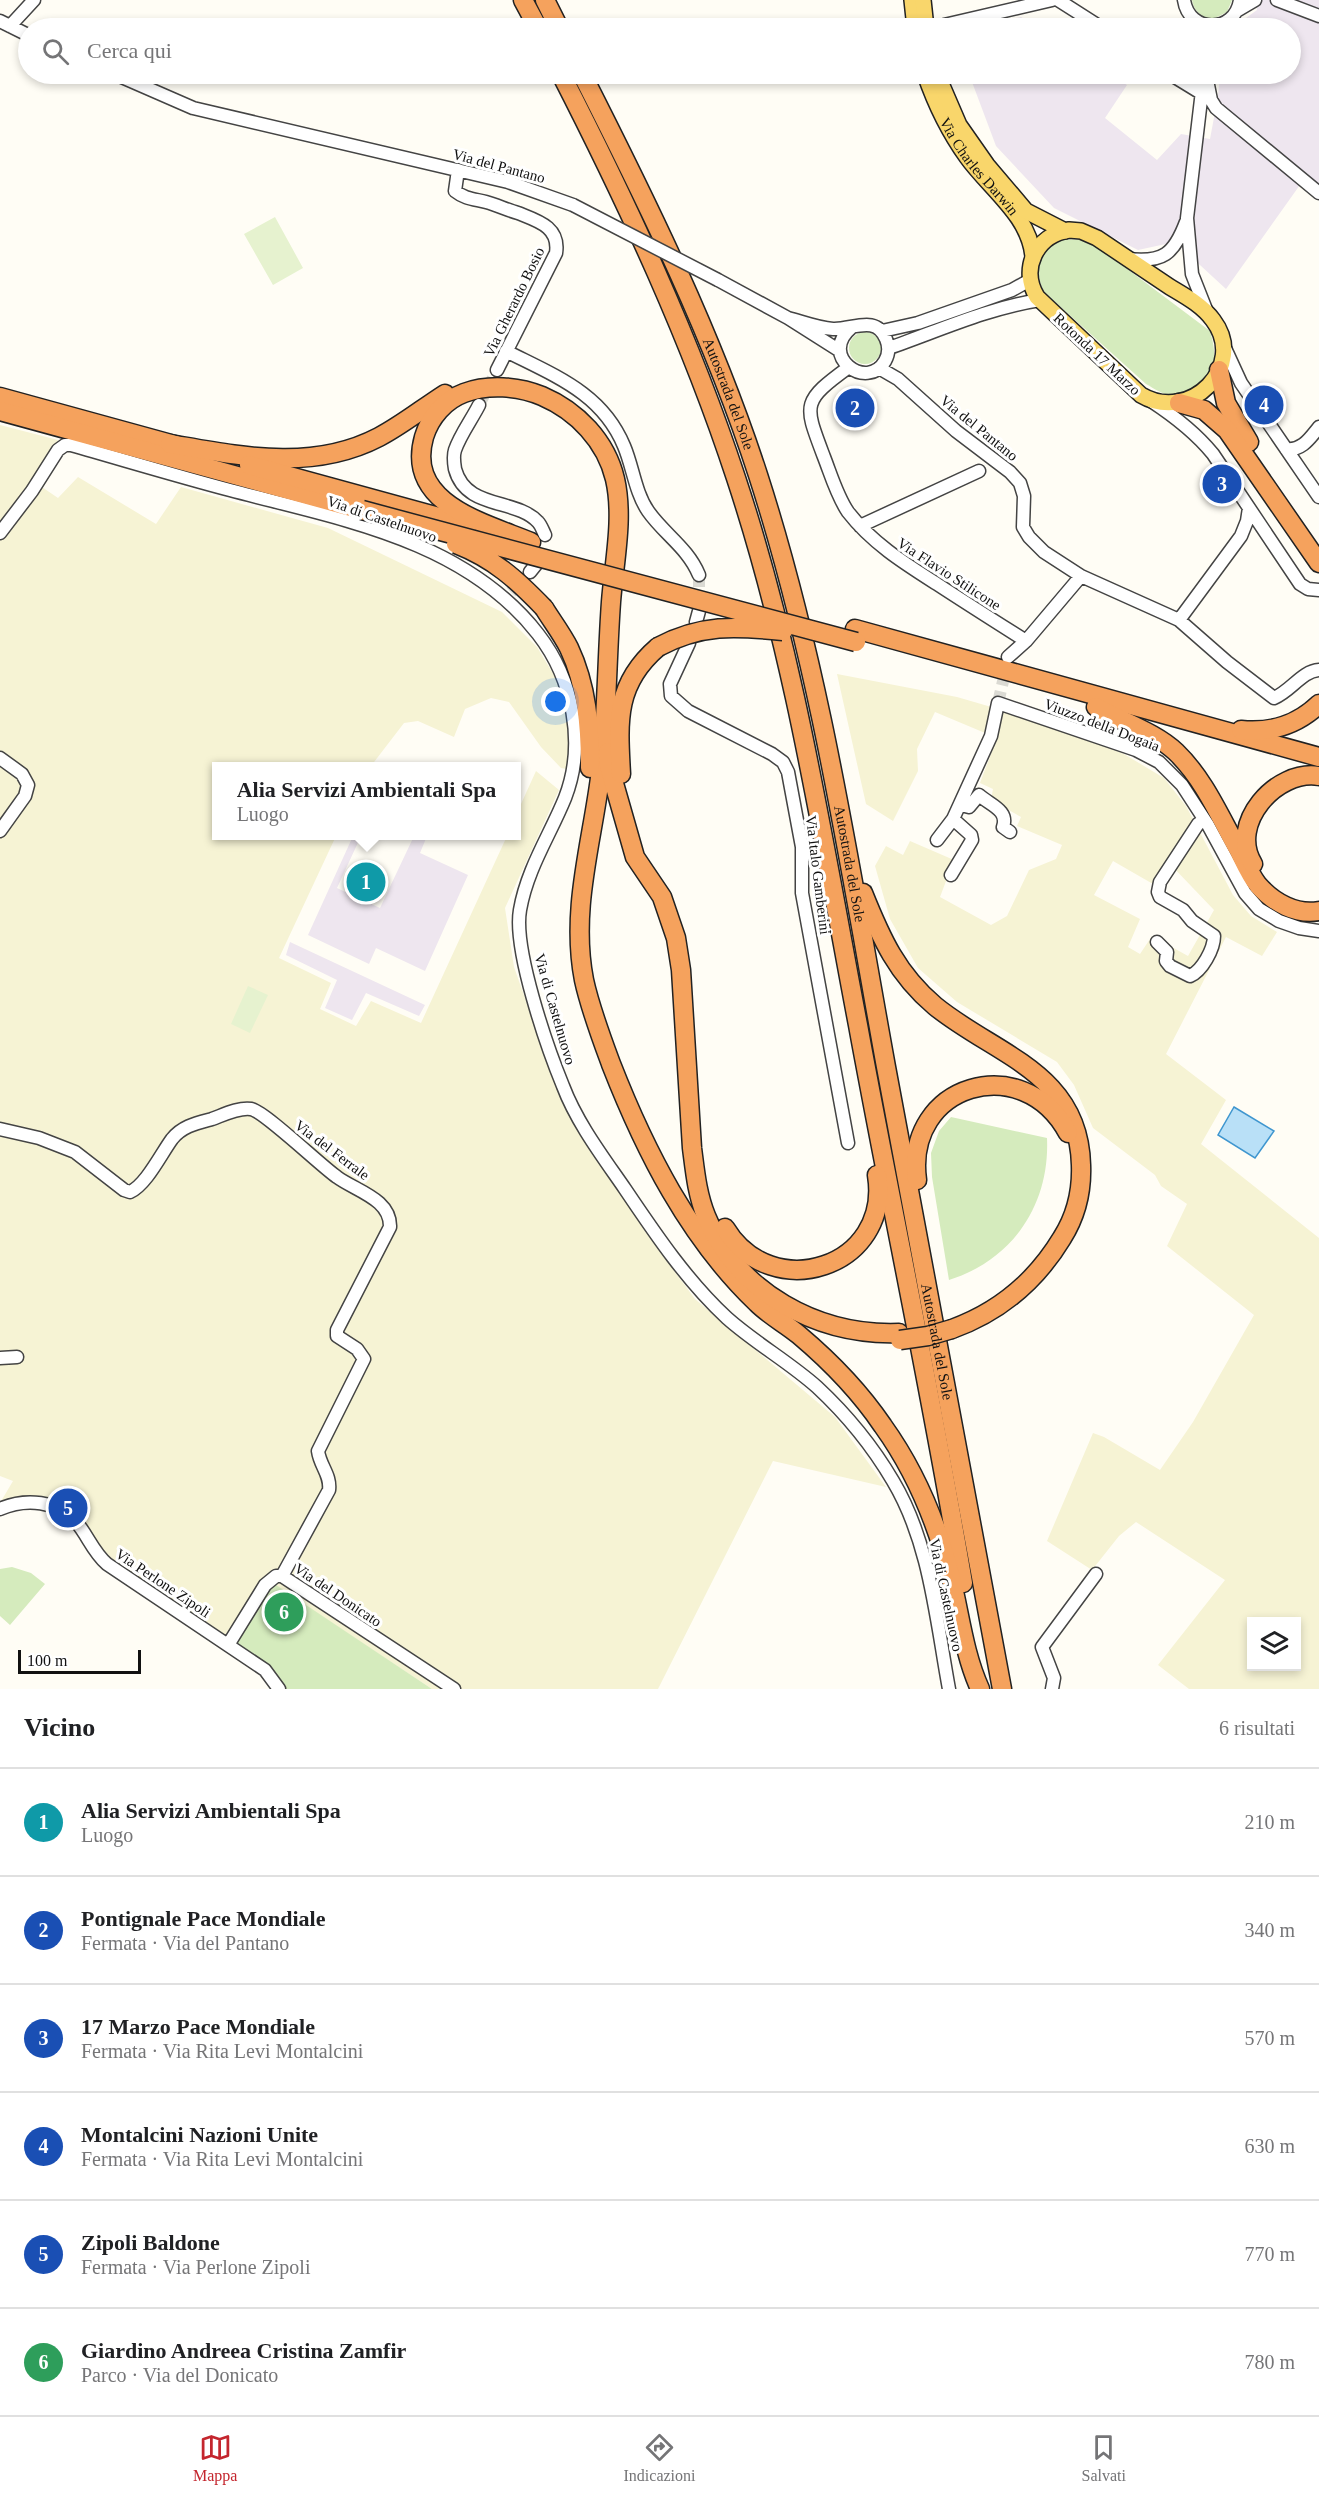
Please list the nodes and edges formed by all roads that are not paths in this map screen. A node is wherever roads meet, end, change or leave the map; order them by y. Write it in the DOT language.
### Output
graph roads {
  1 [pos="33,0"];
  2 [pos="524,0"];
  3 [pos="544,0"];
  4 [pos="912,0"];
  5 [pos="923,0"];
  6 [pos="1052,0"];
  7 [pos="1058,0"];
  8 [pos="1255,0"];
  9 [pos="1277,0"];
  10 [pos="1183,2"];
  11 [pos="1239,5"];
  12 [pos="1319,16"];
  13 [pos="533,18"];
  14 [pos="554,18"];
  15 [pos="914,18"];
  16 [pos="925,18"];
  17 [pos="977,18"];
  18 [pos="1086,18"];
  19 [pos="1193,18"];
  20 [pos="5,24"];
  21 [pos="138,84"];
  22 [pos="566,84"];
  23 [pos="587,84"];
  24 [pos="929,84"];
  25 [pos="941,84"];
  26 [pos="1187,84"];
  27 [pos="1203,84"];
  28 [pos="1207,84"];
  29 [pos="1201,93"];
  30 [pos="458,170"];
  31 [pos="1319,193"];
  32 [pos="1187,218"];
  33 [pos="1065,231"];
  34 [pos="1033,257"];
  35 [pos="1128,259"];
  36 [pos="1030,280"];
  37 [pos="1040,300"];
  38 [pos="1207,313"];
  39 [pos="788,318"];
  40 [pos="851,328"];
  41 [pos="882,331"];
  42 [pos="1222,342"];
  43 [pos="889,348"];
  44 [pos="506,351"];
  45 [pos="840,351"];
  46 [pos="849,367"];
  47 [pos="879,368"];
  48 [pos="497,370"];
  49 [pos="1219,370"];
  50 [pos="0,397"];
  51 [pos="1147,399"];
  52 [pos="1179,403"];
  53 [pos="479,405"];
  54 [pos="0,411"];
  55 [pos="1319,427"];
  56 [pos="162,448"];
  57 [pos="1286,449"];
  58 [pos="979,471"];
  59 [pos="1319,497"];
  60 [pos="1249,508"];
  61 [pos="362,510"];
  62 [pos="860,526"];
  63 [pos="0,533"];
  64 [pos="1267,535"];
  65 [pos="1240,536"];
  66 [pos="538,538"];
  67 [pos="1319,557"];
  68 [pos="699,575"];
  69 [pos="1081,576"];
  70 [pos="1319,590"];
  71 [pos="1179,620"];
  72 [pos="855,636"];
  73 [pos="1026,641"];
  74 [pos="689,643"];
  75 [pos="1008,657"];
  76 [pos="1319,670"];
  77 [pos="1319,704"];
  78 [pos="1096,707"];
  79 [pos="1179,720"];
  80 [pos="1319,757"];
  81 [pos="0,758"];
  82 [pos="1319,768"];
  83 [pos="1319,776"];
  84 [pos="961,805"];
  85 [pos="953,819"];
  86 [pos="625,820"];
  87 [pos="1204,820"];
  88 [pos="0,831"];
  89 [pos="1010,831"];
  90 [pos="589,836"];
  91 [pos="937,840"];
  92 [pos="848,855"];
  93 [pos="951,875"];
  94 [pos="1319,904"];
  95 [pos="1319,911"];
  96 [pos="1319,931"];
  97 [pos="1157,942"];
  98 [pos="0,1129"];
  99 [pos="878,1133"];
  100 [pos="848,1143"];
  101 [pos="692,1148"];
  102 [pos="920,1244"];
  103 [pos="742,1288"];
  104 [pos="951,1325"];
  105 [pos="899,1336"];
  106 [pos="17,1357"];
  107 [pos="0,1358"];
  108 [pos="0,1509"];
  109 [pos="1096,1574"];
  110 [pos="282,1576"];
  111 [pos="228,1645"];
  112 [pos="279,1689"];
  113 [pos="454,1689"];
  114 [pos="949,1689"];
  115 [pos="980,1689"];
  116 [pos="1002,1689"];
  117 [pos="1052,1689"];
  1 -- 20 [label="street"];
  2 -- 13 [label="highway"];
  3 -- 14 [label="highway"];
  4 -- 15 [label="main road"];
  5 -- 16 [label="main road"];
  6 -- 17 [label="street"];
  7 -- 18 [label="street"];
  8 -- 11 [label="street"];
  9 -- 12 [label="street"];
  10 -- 19 [label="street"];
  21 -- 30 [label="street, Via del Pantano"];
  22 -- 99 [label="highway, Autostrada del Sole"];
  23 -- 92 [label="highway, Autostrada del Sole"];
  24 -- 34 [label="main road, Via Charles Darwin"];
  25 -- 33 [label="main road, Via Charles Darwin"];
  26 -- 29 [label="street"];
  27 -- 29 [label="street"];
  28 -- 31 [label="street"];
  29 -- 32 [label="street"];
  30 -- 39 [label="street, Via del Pantano, bridge"];
  30 -- 44 [label="street, Via Gherardo Bosio"];
  32 -- 35 [label="street"];
  32 -- 38 [label="street"];
  33 -- 34 [label="main road"];
  33 -- 35 [label="main road"];
  34 -- 36 [label="main road"];
  35 -- 38 [label="main road"];
  36 -- 37 [label="main road, Rotonda 17 Marzo"];
  36 -- 41 [label="street, Via del Pantano"];
  37 -- 43 [label="street"];
  37 -- 51 [label="main road, Rotonda 17 Marzo"];
  38 -- 42 [label="main road"];
  39 -- 40 [label="street, Via del Pantano"];
  39 -- 45 [label="street, Via del Pantano"];
  40 -- 41 [label="street, Via del Pantano"];
  40 -- 45 [label="street"];
  41 -- 43 [label="street"];
  42 -- 49 [label="main road"];
  42 -- 57 [label="street"];
  43 -- 47 [label="street"];
  44 -- 48 [label="street, Via Gherardo Bosio"];
  44 -- 68 [label="street"];
  45 -- 46 [label="street, Via del Pantano"];
  46 -- 47 [label="street, Via del Pantano"];
  46 -- 62 [label="street, Via Flavio Stilicone"];
  47 -- 69 [label="street, Via del Pantano"];
  49 -- 52 [label="main road"];
  49 -- 67 [label="highway"];
  50 -- 56 [label="highway"];
  51 -- 52 [label="main road, Rotonda 17 Marzo"];
  51 -- 60 [label="street"];
  52 -- 67 [label="highway"];
  53 -- 66 [label="street"];
  54 -- 56 [label="highway"];
  55 -- 57 [label="street"];
  56 -- 61 [label="highway"];
  56 -- 66 [label="highway"];
  56 -- 86 [label="highway"];
  57 -- 59 [label="street"];
  58 -- 62 [label="street"];
  60 -- 64 [label="street"];
  60 -- 65 [label="street"];
  61 -- 72 [label="highway, bridge"];
  61 -- 90 [label="highway, bridge"];
  62 -- 73 [label="street, Via Flavio Stilicone"];
  63 -- 114 [label="street, Via di Castelnuovo"];
  64 -- 65 [label="street"];
  64 -- 70 [label="street"];
  65 -- 71 [label="street"];
  66 -- 72 [label="highway"];
  66 -- 90 [label="highway"];
  69 -- 71 [label="street, Via del Pantano"];
  69 -- 73 [label="street"];
  71 -- 76 [label="street, Via del Pantano"];
  72 -- 78 [label="highway"];
  72 -- 79 [label="highway"];
  72 -- 86 [label="highway, bridge"];
  73 -- 75 [label="street"];
  74 -- 100 [label="street, Via Italo Gamberini"];
  77 -- 79 [label="highway"];
  78 -- 82 [label="highway"];
  78 -- 95 [label="highway"];
  79 -- 80 [label="highway"];
  81 -- 88 [label="street"];
  83 -- 94 [label="highway"];
  84 -- 85 [label="street"];
  84 -- 87 [label="street, Viuzzo della Dogaia"];
  84 -- 89 [label="street"];
  85 -- 91 [label="street"];
  85 -- 93 [label="street"];
  86 -- 101 [label="highway"];
  87 -- 96 [label="street, Viuzzo della Dogaia"];
  87 -- 97 [label="street"];
  90 -- 103 [label="highway"];
  92 -- 102 [label="highway, Autostrada del Sole"];
  92 -- 104 [label="highway"];
  98 -- 110 [label="street, Via del Ferrale"];
  99 -- 101 [label="highway"];
  99 -- 115 [label="highway, Autostrada del Sole"];
  101 -- 105 [label="highway"];
  102 -- 104 [label="highway"];
  102 -- 116 [label="highway, Autostrada del Sole"];
  103 -- 105 [label="highway"];
  103 -- 115 [label="highway"];
  104 -- 105 [label="highway"];
  106 -- 107 [label="street"];
  108 -- 111 [label="street, Via Perlone Zipoli"];
  109 -- 117 [label="street"];
  110 -- 111 [label="street, Via del Donicato"];
  110 -- 113 [label="street, Via del Donicato"];
  111 -- 112 [label="street, Via Perlone Zipoli"];
}
